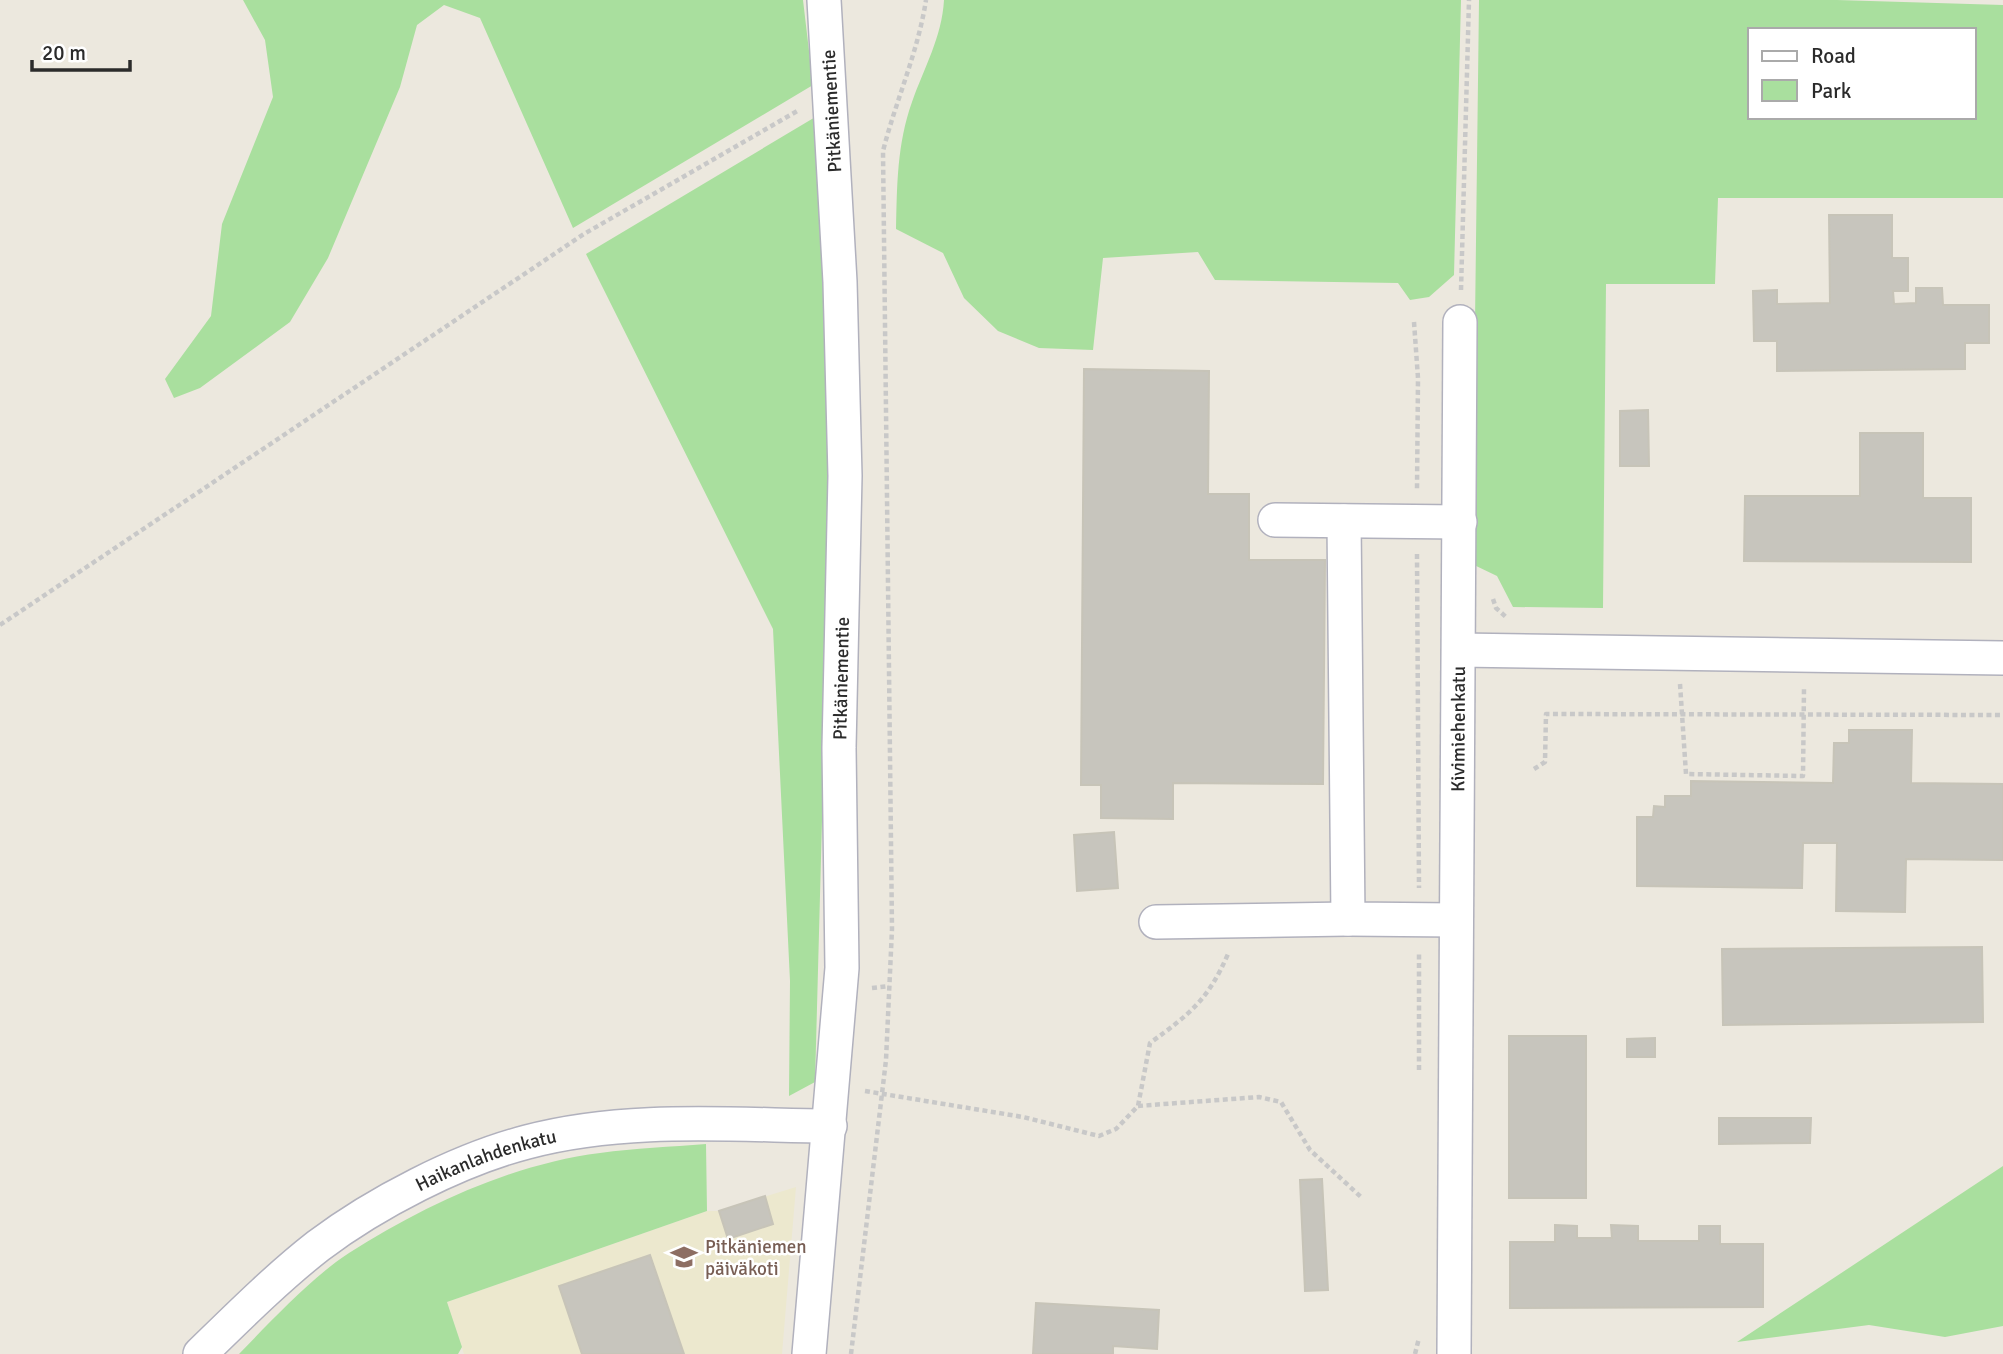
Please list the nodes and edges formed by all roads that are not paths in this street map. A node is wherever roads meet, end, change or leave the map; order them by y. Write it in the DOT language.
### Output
graph roads {
  1 [pos="824,0"];
  2 [pos="1460,322"];
  3 [pos="1275,520"];
  4 [pos="1344,521"];
  5 [pos="1460,523"];
  6 [pos="1459,650"];
  7 [pos="2003,658"];
  8 [pos="1348,919"];
  9 [pos="1456,919"];
  10 [pos="1156,922"];
  11 [pos="830,1126"];
  12 [pos="200,1354"];
  13 [pos="809,1354"];
  14 [pos="1454,1354"];
  1 -- 11 [label="street, Pitkäniementie"];
  2 -- 5 [label="street"];
  3 -- 4 [label="street"];
  4 -- 5 [label="street"];
  4 -- 8 [label="street"];
  5 -- 6 [label="street"];
  6 -- 7 [label="street, Kivimiehenkatu"];
  6 -- 9 [label="street, Kivimiehenkatu"];
  8 -- 9 [label="street"];
  8 -- 10 [label="street"];
  9 -- 14 [label="street, Kivimiehenkatu"];
  11 -- 12 [label="street, Haikanlahdenkatu"];
  11 -- 13 [label="street, Pitkäniementie"];
}
